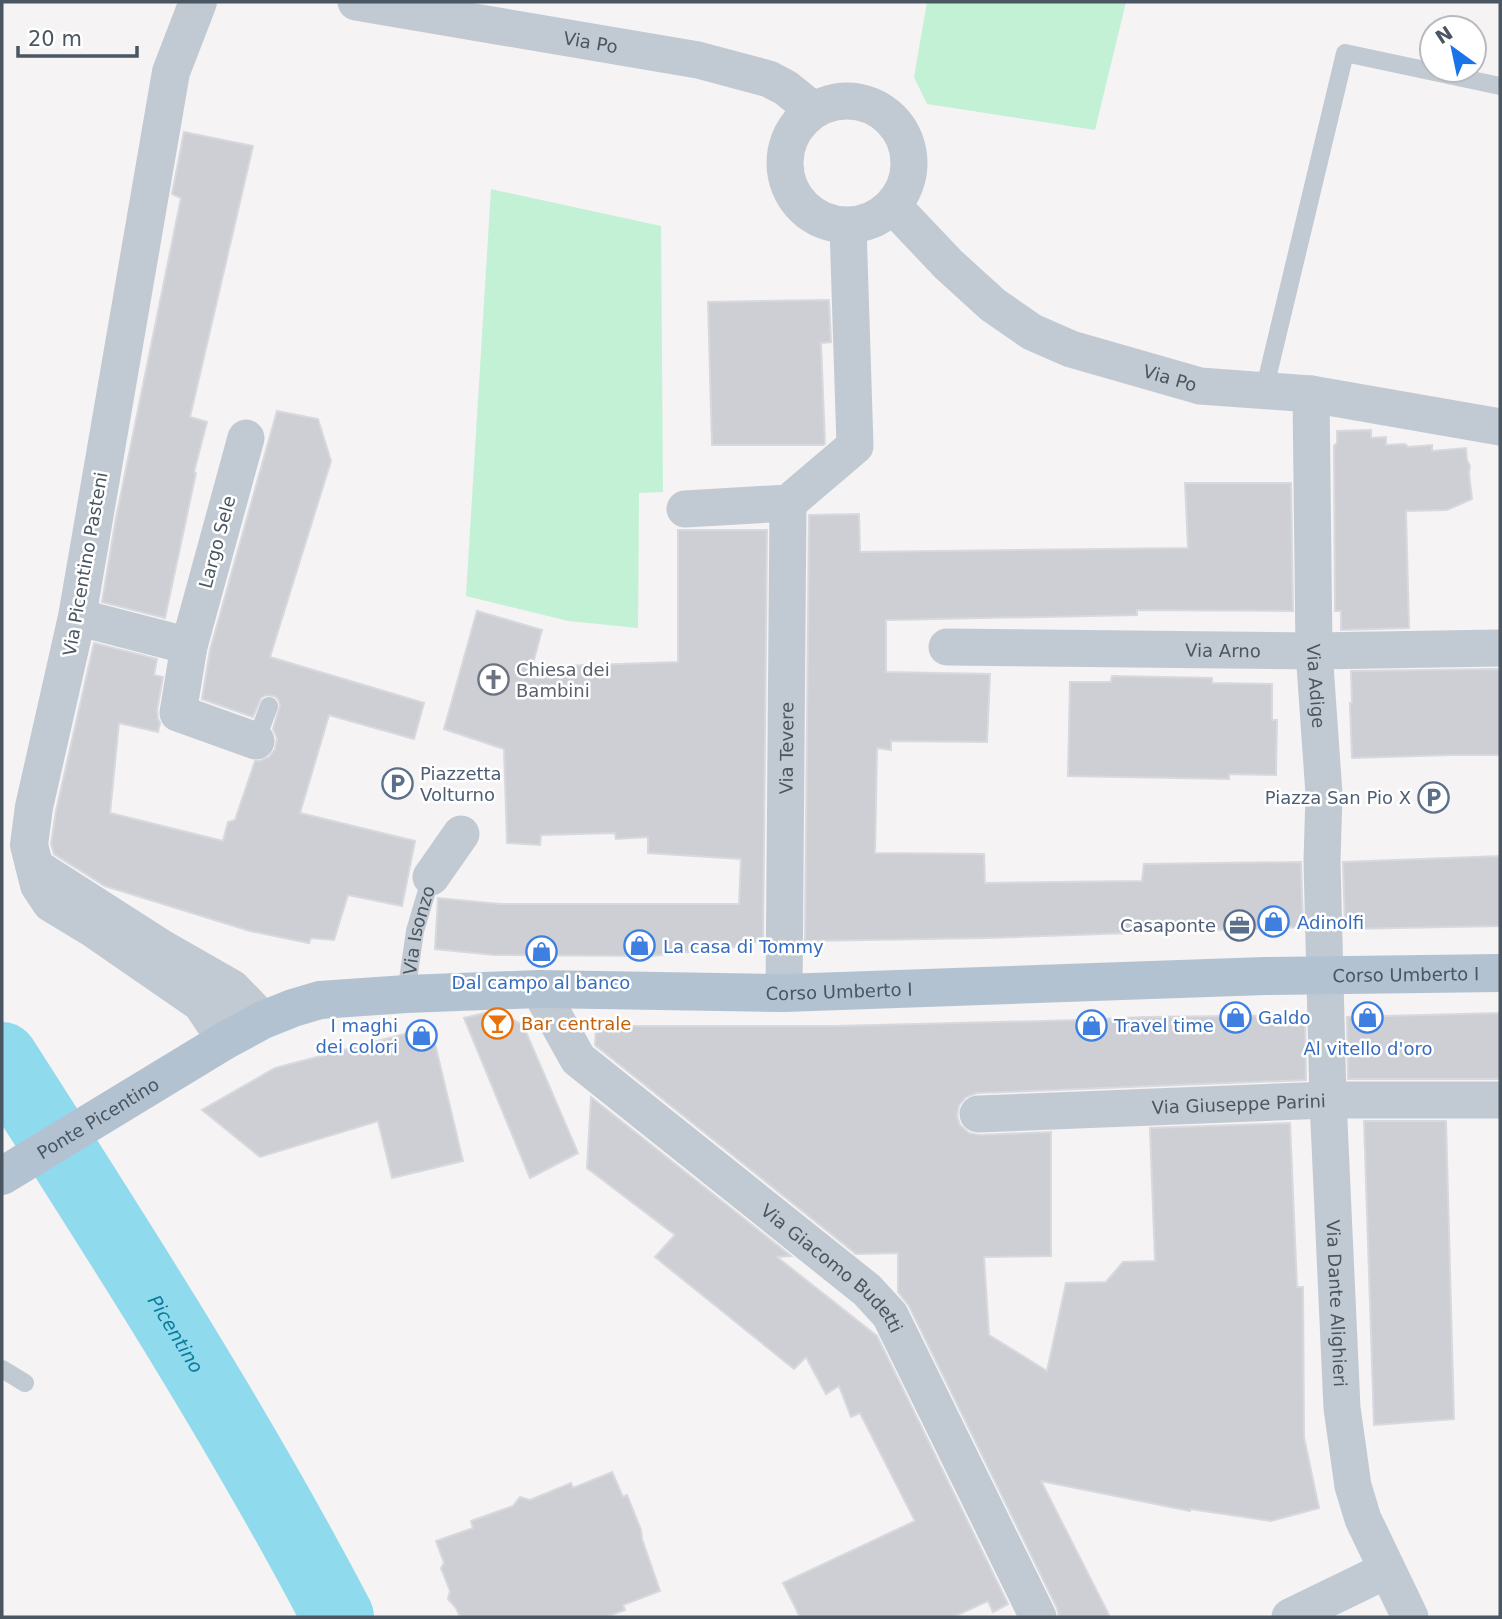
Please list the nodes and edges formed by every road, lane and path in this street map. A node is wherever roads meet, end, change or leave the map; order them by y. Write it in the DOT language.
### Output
graph roads {
  1 [pos="198,2"];
  2 [pos="356,2"];
  3 [pos="1500,86"];
  4 [pos="813,110"];
  5 [pos="893,205"];
  6 [pos="848,226"];
  7 [pos="1264,391"];
  8 [pos="1311,394"];
  9 [pos="1500,427"];
  10 [pos="246,438"];
  11 [pos="788,503"];
  12 [pos="685,509"];
  13 [pos="77,617"];
  14 [pos="189,646"];
  15 [pos="947,647"];
  16 [pos="1500,648"];
  17 [pos="1314,652"];
  18 [pos="269,706"];
  19 [pos="256,741"];
  20 [pos="461,834"];
  21 [pos="34,866"];
  22 [pos="431,877"];
  23 [pos="1500,973"];
  24 [pos="1326,976"];
  25 [pos="539,989"];
  26 [pos="784,993"];
  27 [pos="406,994"];
  28 [pos="263,1020"];
  29 [pos="226,1040"];
  30 [pos="194,1061"];
  31 [pos="1328,1100"];
  32 [pos="1500,1100"];
  33 [pos="978,1115"];
  34 [pos="2,1176"];
  35 [pos="2,1369"];
  36 [pos="25,1382"];
  37 [pos="1387,1570"];
  38 [pos="1038,1617"];
  39 [pos="1290,1617"];
  40 [pos="1410,1617"];
  1 -- 13 [label="street, Via Picentino Pasteni"];
  2 -- 4 [label="street, Via Po"];
  3 -- 7 [label="lane"];
  4 -- 5 [label="street"];
  4 -- 6 [label="street"];
  5 -- 6 [label="street"];
  5 -- 7 [label="street, Via Po"];
  6 -- 11 [label="street"];
  7 -- 8 [label="street, Via Po"];
  8 -- 9 [label="street, Via Po"];
  8 -- 17 [label="street, Via Adige"];
  10 -- 14 [label="street, Largo Sele"];
  11 -- 12 [label="street"];
  11 -- 26 [label="street, Via Tevere"];
  13 -- 14 [label="street"];
  13 -- 21 [label="street, Via Picentino Pasteni"];
  14 -- 19 [label="street, Largo Sele"];
  15 -- 17 [label="street, Via Arno"];
  16 -- 17 [label="street, Via Arno"];
  17 -- 24 [label="street, Via Adige"];
  18 -- 19 [label="lane"];
  20 -- 22 [label="street, Via Isonzo"];
  21 -- 28 [label="street"];
  21 -- 29 [label="street, Via Picentino Pasteni"];
  22 -- 27 [label="lane, Via Isonzo"];
  23 -- 24 [label="main road, Corso Umberto I"];
  24 -- 26 [label="main road, Corso Umberto I"];
  24 -- 31 [label="street, Via Dante Alighieri"];
  25 -- 26 [label="main road, Corso Umberto I"];
  25 -- 27 [label="main road, Corso Umberto I"];
  25 -- 38 [label="street, Via Giacomo Budetti"];
  27 -- 28 [label="main road, Corso Umberto I"];
  28 -- 29 [label="main road, Corso Umberto I"];
  29 -- 30 [label="main road, Corso Umberto I"];
  30 -- 34 [label="main road, Ponte Picentino"];
  31 -- 32 [label="street, Via Giuseppe Parini"];
  31 -- 33 [label="street, Via Giuseppe Parini"];
  31 -- 37 [label="street, Via Dante Alighieri"];
  35 -- 36 [label="lane"];
  37 -- 39 [label="street"];
  37 -- 40 [label="street, Via Dante Alighieri"];
}
